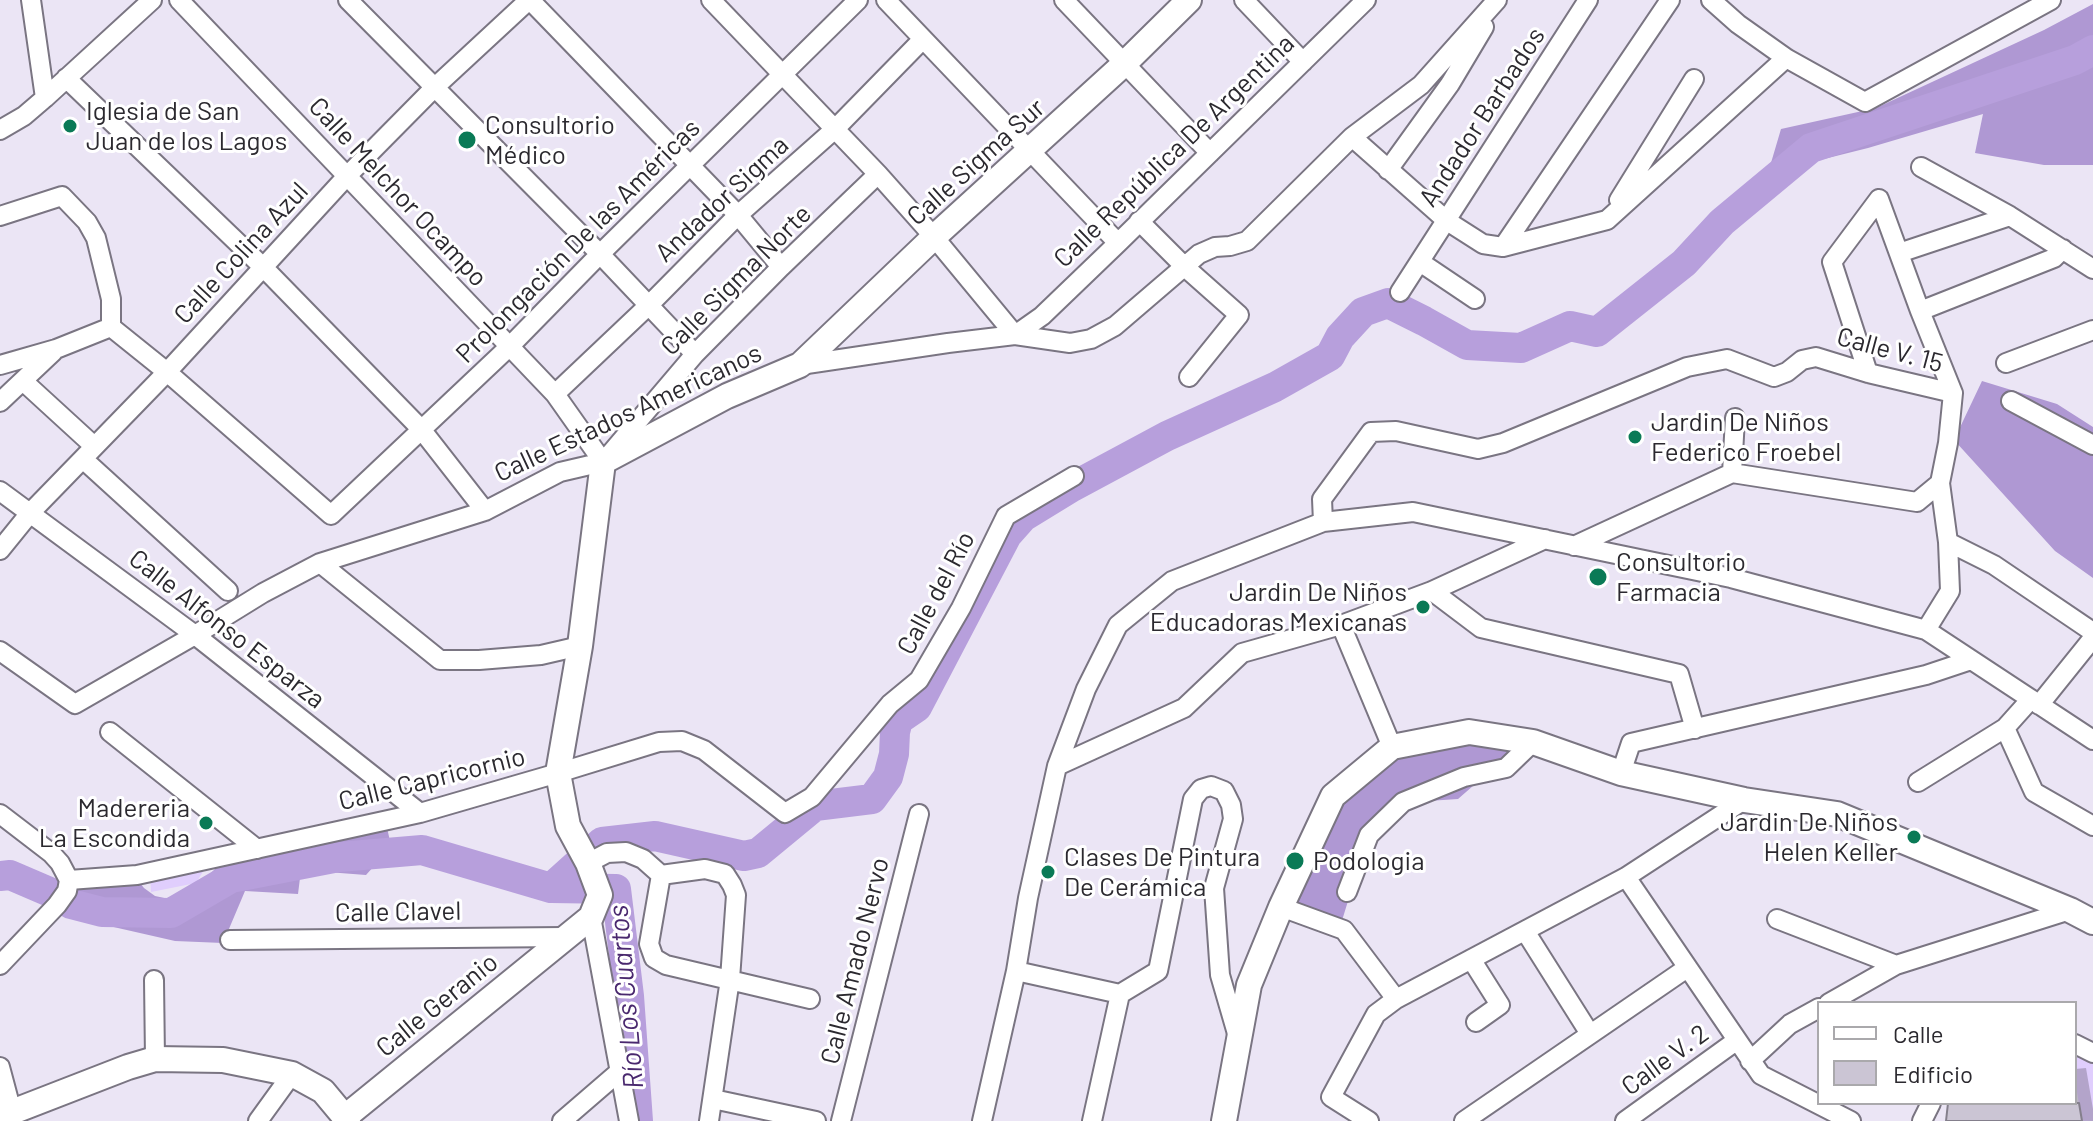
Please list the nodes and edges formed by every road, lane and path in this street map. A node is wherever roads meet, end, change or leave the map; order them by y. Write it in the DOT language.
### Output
graph roads {
  1 [pos="31,0"];
  2 [pos="152,0"];
  3 [pos="179,0"];
  4 [pos="207,0"];
  5 [pos="348,0"];
  6 [pos="530,0"];
  7 [pos="711,0"];
  8 [pos="858,0"];
  9 [pos="886,0"];
  10 [pos="1064,0"];
  11 [pos="1189,0"];
  12 [pos="1244,0"];
  13 [pos="1366,0"];
  14 [pos="1498,0"];
  15 [pos="1588,0"];
  16 [pos="1670,0"];
  17 [pos="1711,0"];
  18 [pos="2051,0"];
  19 [pos="193,14"];
  20 [pos="923,39"];
  21 [pos="1786,58"];
  22 [pos="1303,62"];
  23 [pos="1124,64"];
  24 [pos="782,76"];
  25 [pos="66,78"];
  26 [pos="1694,79"];
  27 [pos="435,87"];
  28 [pos="45,98"];
  29 [pos="835,129"];
  30 [pos="0,130"];
  31 [pos="1352,137"];
  32 [pos="1029,151"];
  33 [pos="1210,153"];
  34 [pos="691,165"];
  35 [pos="1921,167"];
  36 [pos="1388,170"];
  37 [pos="878,174"];
  38 [pos="347,176"];
  39 [pos="738,215"];
  40 [pos="0,216"];
  41 [pos="2010,216"];
  42 [pos="1607,220"];
  43 [pos="1139,221"];
  44 [pos="1447,221"];
  45 [pos="934,237"];
  46 [pos="1118,243"];
  47 [pos="1503,247"];
  48 [pos="2063,249"];
  49 [pos="1899,253"];
  50 [pos="600,254"];
  51 [pos="1420,262"];
  52 [pos="263,267"];
  53 [pos="781,267"];
  54 [pos="1186,268"];
  55 [pos="2093,269"];
  56 [pos="1400,292"];
  57 [pos="1475,299"];
  58 [pos="649,305"];
  59 [pos="1920,311"];
  60 [pos="111,327"];
  61 [pos="2093,330"];
  62 [pos="1015,335"];
  63 [pos="509,347"];
  64 [pos="56,349"];
  65 [pos="695,354"];
  66 [pos="2006,363"];
  67 [pos="0,365"];
  68 [pos="800,365"];
  69 [pos="167,372"];
  70 [pos="1868,373"];
  71 [pos="1189,377"];
  72 [pos="23,381"];
  73 [pos="1953,393"];
  74 [pos="555,394"];
  75 [pos="2011,401"];
  76 [pos="0,402"];
  77 [pos="1735,418"];
  78 [pos="421,429"];
  79 [pos="2093,445"];
  80 [pos="88,452"];
  81 [pos="603,462"];
  82 [pos="1732,473"];
  83 [pos="1074,476"];
  84 [pos="1940,483"];
  85 [pos="0,491"];
  86 [pos="485,511"];
  87 [pos="30,513"];
  88 [pos="1323,522"];
  89 [pos="1545,539"];
  90 [pos="1948,542"];
  91 [pos="1574,546"];
  92 [pos="0,550"];
  93 [pos="320,563"];
  94 [pos="228,591"];
  95 [pos="1432,591"];
  96 [pos="1341,625"];
  97 [pos="1926,630"];
  98 [pos="2093,632"];
  99 [pos="195,635"];
  100 [pos="2093,638"];
  101 [pos="580,646"];
  102 [pos="0,651"];
  103 [pos="1971,660"];
  104 [pos="2035,702"];
  105 [pos="2005,728"];
  106 [pos="1695,729"];
  107 [pos="110,732"];
  108 [pos="2093,740"];
  109 [pos="1533,742"];
  110 [pos="1392,747"];
  111 [pos="1057,766"];
  112 [pos="558,773"];
  113 [pos="1621,773"];
  114 [pos="1918,782"];
  115 [pos="1744,800"];
  116 [pos="420,813"];
  117 [pos="785,813"];
  118 [pos="0,814"];
  119 [pos="919,814"];
  120 [pos="2093,826"];
  121 [pos="257,849"];
  122 [pos="588,863"];
  123 [pos="661,875"];
  124 [pos="1626,877"];
  125 [pos="68,886"];
  126 [pos="1347,892"];
  127 [pos="595,906"];
  128 [pos="1281,907"];
  129 [pos="2070,910"];
  130 [pos="1777,919"];
  131 [pos="2093,922"];
  132 [pos="1525,931"];
  133 [pos="565,937"];
  134 [pos="230,940"];
  135 [pos="1471,959"];
  136 [pos="0,965"];
  137 [pos="1896,965"];
  138 [pos="1687,968"];
  139 [pos="1016,971"];
  140 [pos="730,979"];
  141 [pos="154,980"];
  142 [pos="1120,994"];
  143 [pos="810,999"];
  144 [pos="1396,999"];
  145 [pos="1833,1001"];
  146 [pos="1817,1010"];
  147 [pos="1476,1022"];
  148 [pos="1590,1034"];
  149 [pos="1238,1037"];
  150 [pos="1736,1041"];
  151 [pos="155,1059"];
  152 [pos="1750,1061"];
  153 [pos="0,1067"];
  154 [pos="620,1071"];
  155 [pos="292,1074"];
  156 [pos="713,1099"];
  157 [pos="1817,1104"];
  158 [pos="1820,1105"];
  159 [pos="6,1113"];
  160 [pos="347,1119"];
  161 [pos="258,1121"];
  162 [pos="562,1121"];
  163 [pos="629,1121"];
  164 [pos="709,1121"];
  165 [pos="816,1121"];
  166 [pos="841,1121"];
  167 [pos="982,1121"];
  168 [pos="1092,1121"];
  169 [pos="1224,1121"];
  170 [pos="1369,1121"];
  171 [pos="1464,1121"];
  172 [pos="1625,1121"];
  173 [pos="1851,1121"];
  1 -- 28 [label="street"];
  2 -- 25 [label="street"];
  3 -- 19 [label="street, Calle Melchor Ocampo"];
  4 -- 19 [label="street"];
  5 -- 27 [label="street"];
  6 -- 27 [label="street, Calle Colina Azul"];
  6 -- 34 [label="street"];
  7 -- 24 [label="street"];
  8 -- 24 [label="street, Prolongación De las Américas"];
  9 -- 20 [label="street"];
  10 -- 23 [label="street"];
  11 -- 23 [label="main road, Calle Sigma Sur"];
  12 -- 22 [label="street"];
  13 -- 22 [label="street, Calle República De Argentina"];
  14 -- 31 [label="street, Calle Estados Americanos"];
  14 -- 36 [label="street"];
  15 -- 44 [label="street, Andador Barbados"];
  16 -- 47 [label="street"];
  17 -- 21 [label="street"];
  18 -- 21 [label="street"];
  19 -- 38 [label="street, Calle Melchor Ocampo"];
  20 -- 29 [label="street, Andador Sigma"];
  20 -- 32 [label="street"];
  21 -- 42 [label="street"];
  22 -- 33 [label="street, Calle República De Argentina"];
  23 -- 32 [label="main road, Calle Sigma Sur"];
  23 -- 33 [label="street"];
  24 -- 29 [label="street"];
  24 -- 34 [label="street, Prolongación De las Américas"];
  25 -- 28 [label="street"];
  25 -- 52 [label="street"];
  26 -- 42 [label="street"];
  27 -- 38 [label="street, Calle Colina Azul"];
  27 -- 50 [label="street"];
  28 -- 30 [label="street"];
  29 -- 37 [label="street"];
  29 -- 39 [label="street, Andador Sigma"];
  31 -- 36 [label="street"];
  31 -- 54 [label="street, Calle Estados Americanos"];
  32 -- 45 [label="main road, Calle Sigma Sur"];
  32 -- 46 [label="street"];
  33 -- 43 [label="street, Calle República De Argentina"];
  34 -- 39 [label="street"];
  34 -- 50 [label="street, Prolongación De las Américas"];
  35 -- 41 [label="street"];
  36 -- 44 [label="street"];
  37 -- 45 [label="street"];
  37 -- 53 [label="street, Calle Sigma Norte"];
  38 -- 52 [label="street, Calle Colina Azul"];
  38 -- 63 [label="street, Calle Melchor Ocampo"];
  39 -- 53 [label="street"];
  39 -- 58 [label="street, Andador Sigma"];
  40 -- 60 [label="street"];
  41 -- 48 [label="street"];
  41 -- 49 [label="street"];
  42 -- 47 [label="street"];
  43 -- 46 [label="street, Calle República De Argentina"];
  43 -- 54 [label="street"];
  44 -- 47 [label="street"];
  44 -- 51 [label="street, Andador Barbados"];
  45 -- 62 [label="street"];
  45 -- 68 [label="main road, Calle Sigma Sur"];
  46 -- 62 [label="street, Calle República De Argentina"];
  48 -- 55 [label="street"];
  48 -- 59 [label="street"];
  49 -- 59 [label="street"];
  49 -- 70 [label="street"];
  50 -- 58 [label="street"];
  50 -- 63 [label="street, Prolongación De las Américas"];
  51 -- 56 [label="street, Andador Barbados"];
  51 -- 57 [label="street"];
  52 -- 69 [label="street, Calle Colina Azul"];
  52 -- 78 [label="street"];
  53 -- 65 [label="street, Calle Sigma Norte"];
  54 -- 62 [label="street, Calle Estados Americanos"];
  54 -- 71 [label="street"];
  58 -- 65 [label="street"];
  58 -- 74 [label="street, Andador Sigma"];
  59 -- 73 [label="street"];
  60 -- 64 [label="street"];
  60 -- 69 [label="street"];
  61 -- 66 [label="street"];
  62 -- 68 [label="street, Calle Estados Americanos"];
  63 -- 74 [label="street, Calle Melchor Ocampo"];
  63 -- 78 [label="street, Prolongación De las Américas"];
  64 -- 67 [label="street"];
  64 -- 72 [label="street"];
  65 -- 81 [label="street, Calle Sigma Norte"];
  68 -- 81 [label="main road, Calle Estados Americanos"];
  69 -- 78 [label="street, Prolongación De las Américas"];
  69 -- 80 [label="street, Calle Colina Azul"];
  70 -- 73 [label="street, Calle V. 15"];
  70 -- 88 [label="street, Calle V. 15"];
  72 -- 76 [label="street"];
  72 -- 80 [label="street"];
  73 -- 84 [label="street"];
  74 -- 81 [label="street, Calle Melchor Ocampo"];
  75 -- 79 [label="street"];
  77 -- 82 [label="street"];
  78 -- 86 [label="street"];
  80 -- 87 [label="street, Calle Colina Azul"];
  80 -- 94 [label="street"];
  81 -- 86 [label="street, Calle Estados Americanos"];
  81 -- 101 [label="main road"];
  82 -- 84 [label="street"];
  82 -- 91 [label="street"];
  83 -- 117 [label="street, Calle del Río"];
  84 -- 90 [label="street"];
  85 -- 87 [label="street, Calle Alfonso Esparza"];
  86 -- 93 [label="street, Calle Estados Americanos"];
  87 -- 92 [label="street, Calle Colina Azul"];
  87 -- 99 [label="street, Calle Alfonso Esparza"];
  88 -- 89 [label="street"];
  88 -- 111 [label="street"];
  89 -- 91 [label="street"];
  89 -- 95 [label="street"];
  90 -- 97 [label="street"];
  90 -- 98 [label="street"];
  91 -- 97 [label="street"];
  93 -- 99 [label="street, Calle Estados Americanos"];
  93 -- 101 [label="street"];
  95 -- 96 [label="street"];
  95 -- 106 [label="street"];
  96 -- 110 [label="street"];
  96 -- 111 [label="street"];
  97 -- 103 [label="street"];
  99 -- 102 [label="street, Calle Estados Americanos"];
  99 -- 116 [label="street, Calle Alfonso Esparza"];
  100 -- 104 [label="street"];
  101 -- 112 [label="main road"];
  103 -- 104 [label="street"];
  103 -- 106 [label="street"];
  104 -- 105 [label="street"];
  104 -- 108 [label="street"];
  105 -- 114 [label="street"];
  105 -- 120 [label="street"];
  106 -- 113 [label="street"];
  107 -- 121 [label="street"];
  109 -- 110 [label="main road"];
  109 -- 113 [label="main road"];
  109 -- 126 [label="street"];
  110 -- 128 [label="main road"];
  111 -- 139 [label="street"];
  112 -- 116 [label="street, Calle Capricornio"];
  112 -- 117 [label="street, Calle Capricornio"];
  112 -- 122 [label="main road"];
  113 -- 115 [label="main road"];
  115 -- 124 [label="street"];
  115 -- 129 [label="main road"];
  116 -- 121 [label="street, Calle Capricornio"];
  118 -- 125 [label="street"];
  119 -- 166 [label="street, Calle Amado Nervo"];
  121 -- 125 [label="street, Calle Capricornio"];
  122 -- 123 [label="street"];
  122 -- 127 [label="main road"];
  123 -- 140 [label="street"];
  123 -- 140 [label="street"];
  124 -- 132 [label="street"];
  124 -- 138 [label="street"];
  125 -- 136 [label="street"];
  127 -- 133 [label="main road, Calle Geranio"];
  127 -- 154 [label="street"];
  128 -- 144 [label="street"];
  128 -- 149 [label="main road"];
  129 -- 131 [label="main road"];
  129 -- 137 [label="street"];
  130 -- 137 [label="street"];
  132 -- 135 [label="street"];
  132 -- 148 [label="street"];
  133 -- 134 [label="street, Calle Clavel"];
  133 -- 160 [label="main road, Calle Geranio"];
  135 -- 144 [label="street"];
  135 -- 147 [label="street"];
  137 -- 145 [label="street"];
  138 -- 148 [label="street"];
  138 -- 150 [label="street"];
  139 -- 142 [label="street"];
  139 -- 167 [label="street"];
  140 -- 143 [label="street"];
  140 -- 156 [label="street"];
  141 -- 151 [label="street"];
  142 -- 149 [label="street"];
  142 -- 168 [label="street"];
  144 -- 170 [label="street"];
  146 -- 152 [label="street"];
  148 -- 171 [label="street"];
  149 -- 169 [label="main road"];
  150 -- 152 [label="street"];
  150 -- 172 [label="street, Calle V. 2"];
  151 -- 155 [label="main road"];
  151 -- 159 [label="main road"];
  152 -- 157 [label="street"];
  153 -- 159 [label="street"];
  154 -- 162 [label="street"];
  154 -- 163 [label="street"];
  155 -- 160 [label="main road"];
  155 -- 161 [label="street"];
  156 -- 164 [label="street"];
  156 -- 165 [label="street"];
  158 -- 173 [label="street"];
}
